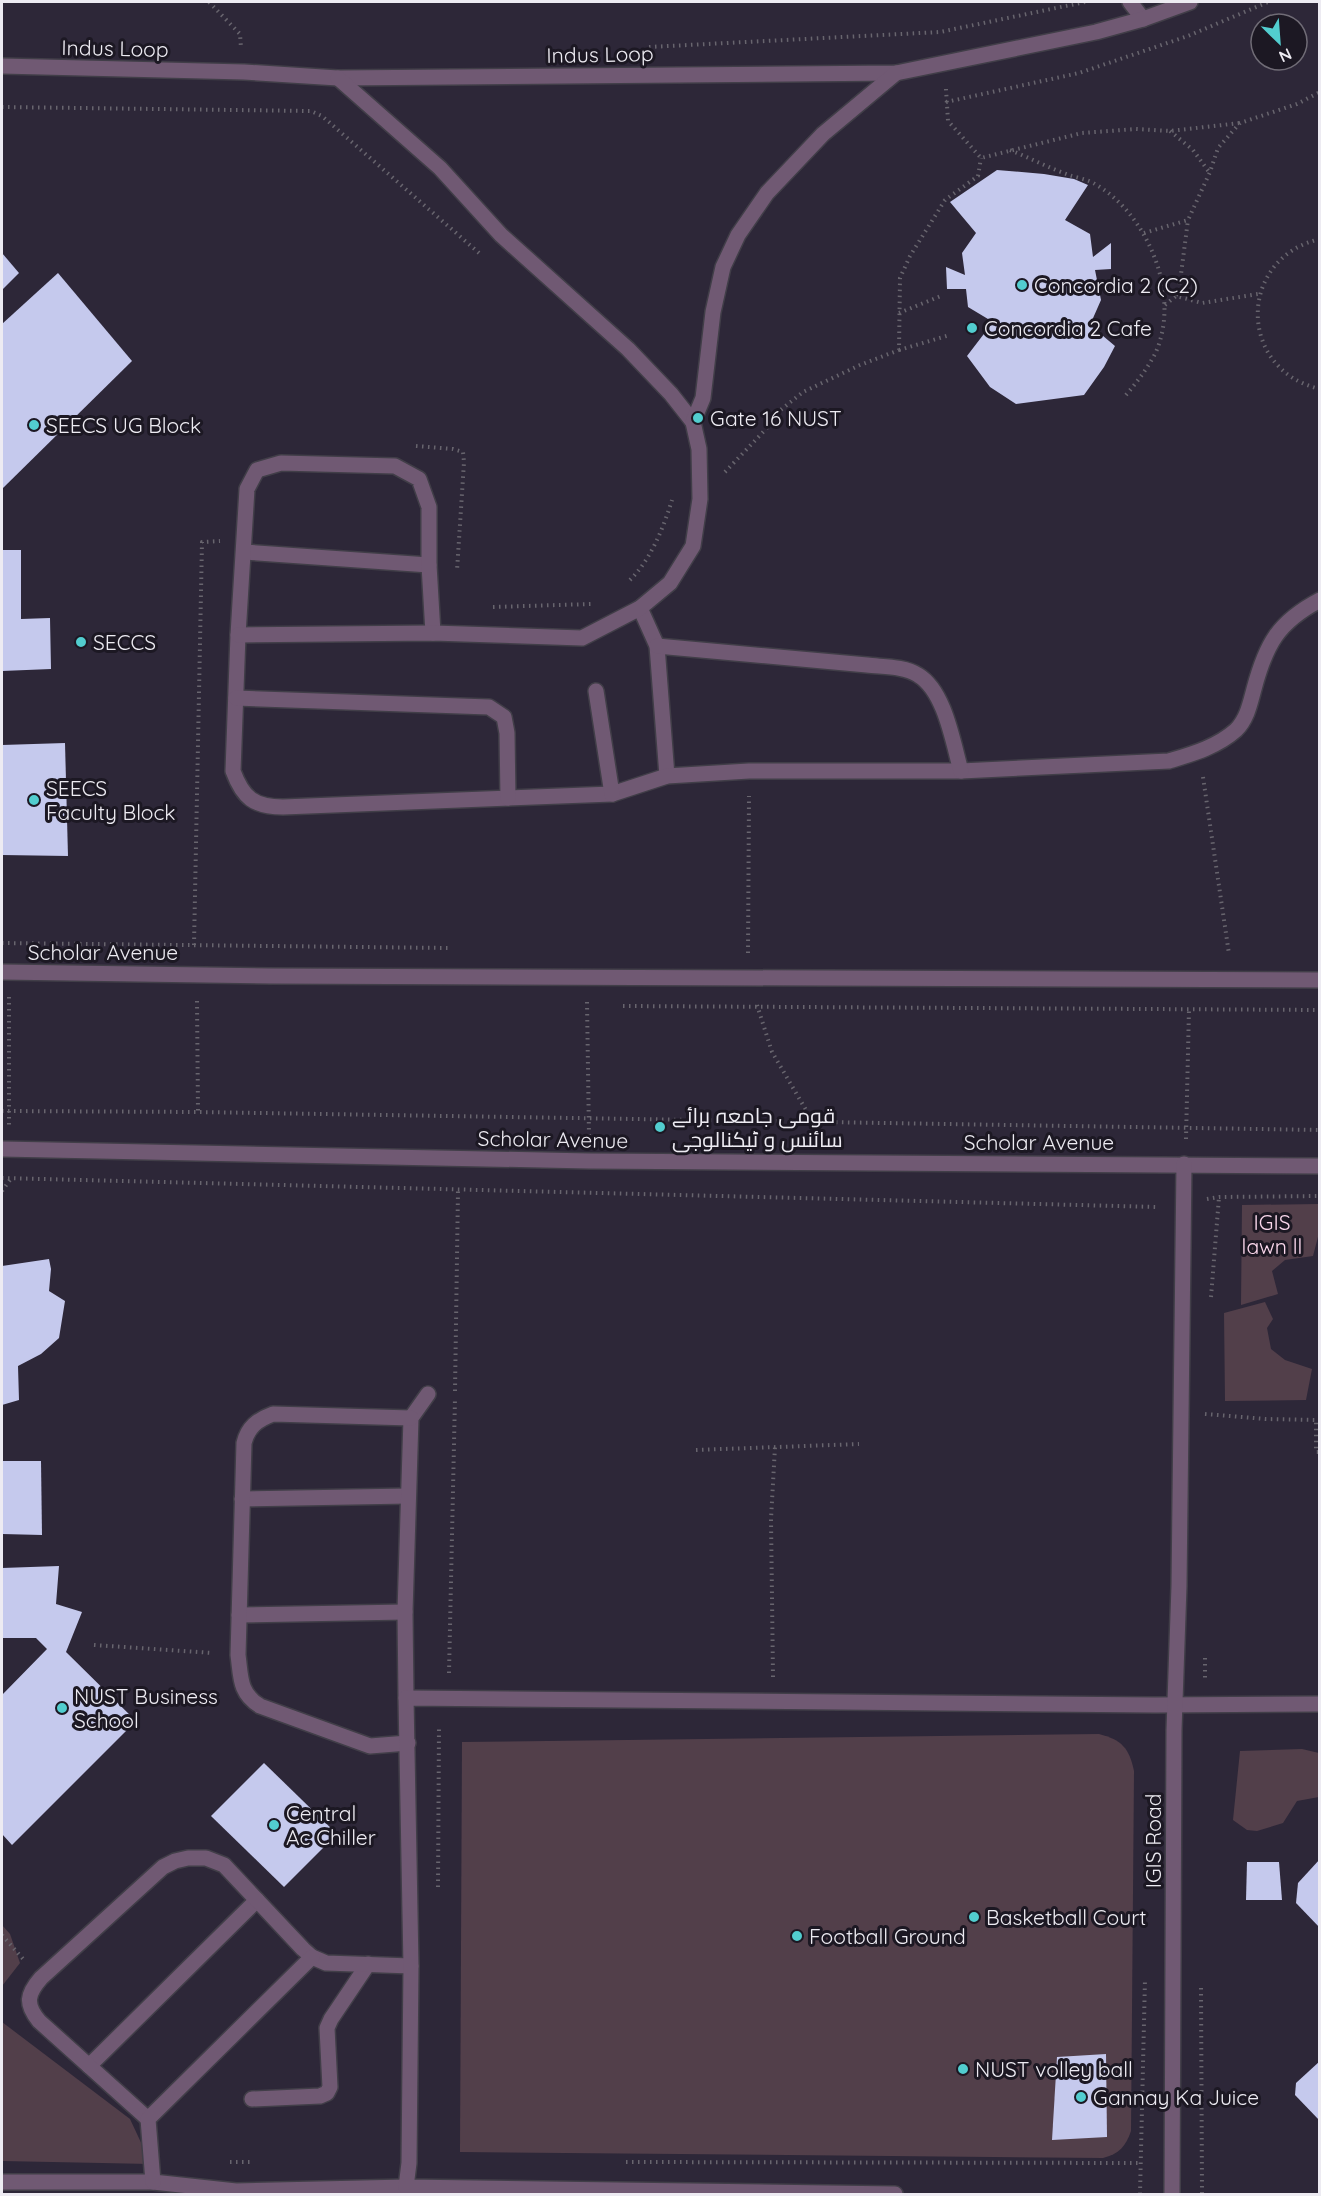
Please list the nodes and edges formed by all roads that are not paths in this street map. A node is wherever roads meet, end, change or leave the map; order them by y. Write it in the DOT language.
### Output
graph roads {
  1 [pos="1130,2"];
  2 [pos="1190,2"];
  3 [pos="1143,20"];
  4 [pos="2,66"];
  5 [pos="896,73"];
  6 [pos="338,78"];
  7 [pos="693,422"];
  8 [pos="244,545"];
  9 [pos="429,565"];
  10 [pos="1320,600"];
  11 [pos="640,608"];
  12 [pos="433,633"];
  13 [pos="238,635"];
  14 [pos="657,646"];
  15 [pos="596,691"];
  16 [pos="236,698"];
  17 [pos="961,771"];
  18 [pos="667,776"];
  19 [pos="612,794"];
  20 [pos="508,798"];
  21 [pos="5,972"];
  22 [pos="1320,980"];
  23 [pos="6,1149"];
  24 [pos="1184,1164"];
  25 [pos="1320,1166"];
  26 [pos="428,1394"];
  27 [pos="411,1418"];
  28 [pos="408,1496"];
  29 [pos="242,1499"];
  30 [pos="405,1612"];
  31 [pos="239,1615"];
  32 [pos="406,1698"];
  33 [pos="1320,1704"];
  34 [pos="1174,1705"];
  35 [pos="408,1743"];
  36 [pos="257,1900"];
  37 [pos="312,1957"];
  38 [pos="368,1964"];
  39 [pos="411,1965"];
  40 [pos="89,2066"];
  41 [pos="252,2099"];
  42 [pos="148,2119"];
  43 [pos="2,2182"];
  44 [pos="153,2182"];
  45 [pos="406,2187"];
  46 [pos="236,2193"];
  47 [pos="895,2194"];
  48 [pos="1172,2194"];
  1 -- 3 [label="street"];
  2 -- 3 [label="street, Indus Loop"];
  3 -- 5 [label="street, Indus Loop"];
  4 -- 6 [label="street, Indus Loop"];
  5 -- 6 [label="street, Indus Loop"];
  5 -- 7 [label="street"];
  6 -- 7 [label="street"];
  7 -- 11 [label="street"];
  8 -- 9 [label="street"];
  8 -- 9 [label="street"];
  8 -- 13 [label="street"];
  9 -- 12 [label="street"];
  10 -- 17 [label="street"];
  11 -- 12 [label="street"];
  11 -- 14 [label="street"];
  12 -- 13 [label="street"];
  13 -- 16 [label="street"];
  14 -- 17 [label="street"];
  14 -- 18 [label="street"];
  15 -- 19 [label="street"];
  16 -- 20 [label="street"];
  16 -- 20 [label="street"];
  17 -- 18 [label="street"];
  18 -- 19 [label="street"];
  19 -- 20 [label="street"];
  21 -- 22 [label="street, Scholar Avenue"];
  23 -- 24 [label="street, Scholar Avenue"];
  24 -- 25 [label="street, Scholar Avenue"];
  24 -- 34 [label="street, IGIS Road"];
  26 -- 27 [label="street"];
  27 -- 28 [label="street"];
  27 -- 29 [label="street"];
  28 -- 29 [label="street"];
  28 -- 30 [label="street"];
  29 -- 31 [label="street"];
  30 -- 31 [label="street"];
  30 -- 32 [label="street"];
  31 -- 35 [label="street"];
  32 -- 34 [label="street"];
  32 -- 35 [label="street"];
  33 -- 34 [label="street"];
  34 -- 48 [label="street, IGIS Road"];
  35 -- 39 [label="street"];
  36 -- 37 [label="street"];
  36 -- 40 [label="street"];
  36 -- 40 [label="street"];
  37 -- 38 [label="street"];
  37 -- 42 [label="street"];
  38 -- 39 [label="street"];
  38 -- 41 [label="street"];
  39 -- 45 [label="street"];
  40 -- 42 [label="street"];
  42 -- 44 [label="street"];
  43 -- 44 [label="street"];
  44 -- 46 [label="street"];
  45 -- 46 [label="street"];
  45 -- 47 [label="street"];
}
